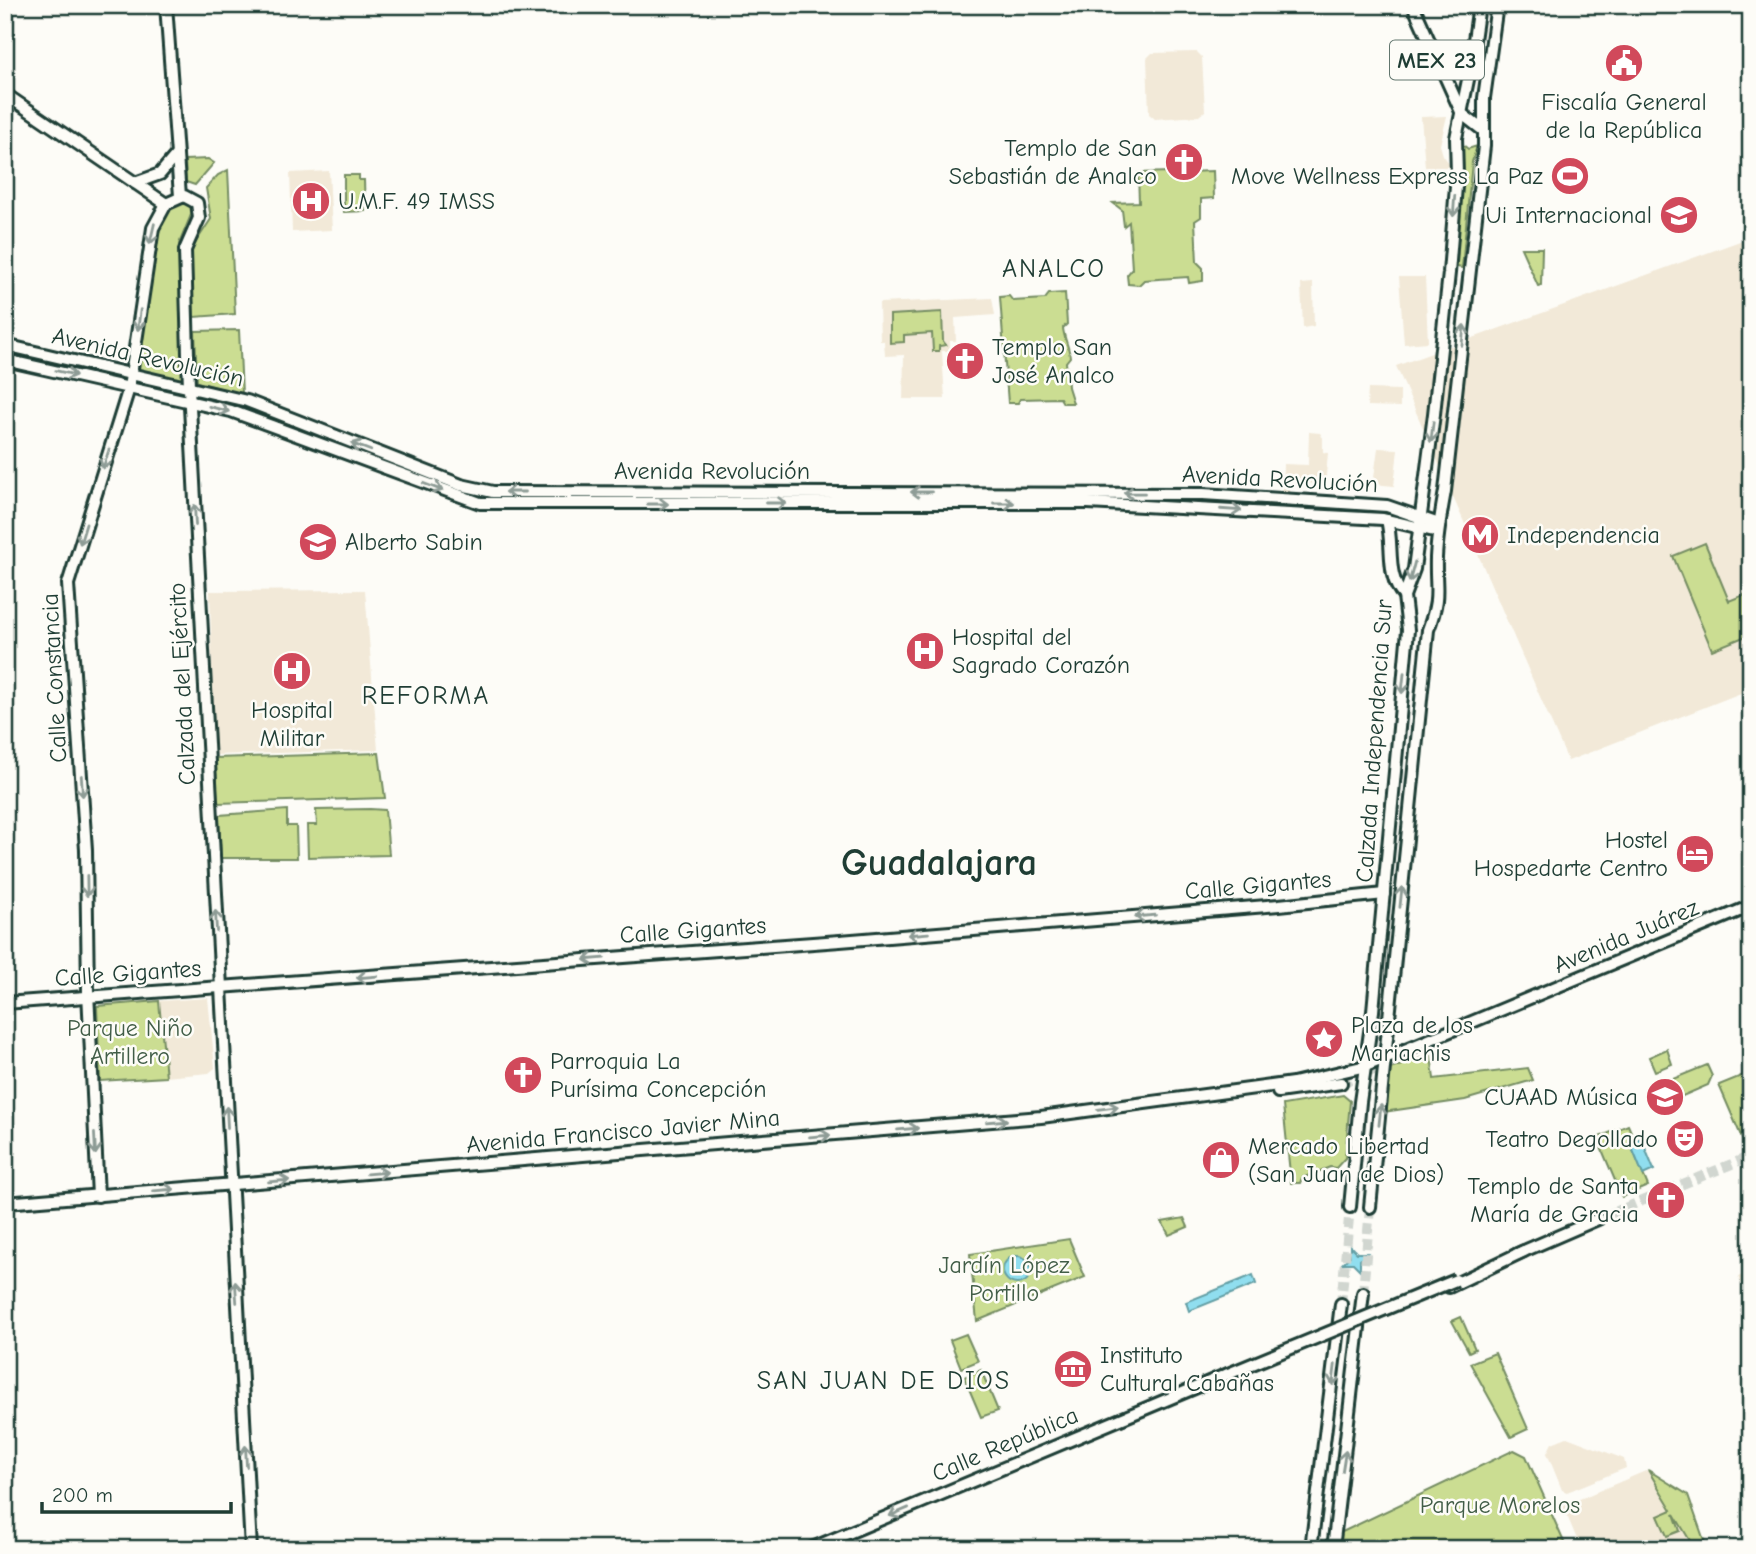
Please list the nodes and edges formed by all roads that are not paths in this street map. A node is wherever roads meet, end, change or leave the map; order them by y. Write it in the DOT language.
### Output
graph roads {
  1 [pos="166,5"];
  2 [pos="1413,5"];
  3 [pos="1479,5"];
  4 [pos="1497,5"];
  5 [pos="5,94"];
  6 [pos="1462,114"];
  7 [pos="1484,131"];
  8 [pos="177,154"];
  9 [pos="135,183"];
  10 [pos="180,196"];
  11 [pos="166,204"];
  12 [pos="5,345"];
  13 [pos="5,360"];
  14 [pos="132,374"];
  15 [pos="188,387"];
  16 [pos="129,388"];
  17 [pos="189,401"];
  18 [pos="1387,520"];
  19 [pos="1420,523"];
  20 [pos="1438,528"];
  21 [pos="1404,596"];
  22 [pos="1384,894"];
  23 [pos="1751,906"];
  24 [pos="220,989"];
  25 [pos="88,996"];
  26 [pos="5,1003"];
  27 [pos="1389,1060"];
  28 [pos="1366,1066"];
  29 [pos="1341,1083"];
  30 [pos="1243,1091"];
  31 [pos="230,1185"];
  32 [pos="97,1196"];
  33 [pos="5,1203"];
  34 [pos="1350,1207"];
  35 [pos="1370,1208"];
  36 [pos="1598,1219"];
  37 [pos="1524,1251"];
  38 [pos="1363,1293"];
  39 [pos="1341,1304"];
  40 [pos="1347,1327"];
  41 [pos="1217,1379"];
  42 [pos="251,1549"];
  43 [pos="810,1549"];
  44 [pos="1311,1549"];
  45 [pos="1333,1549"];
  1 -- 8 [label="main road"];
  2 -- 6 [label="main road, MEX 23"];
  3 -- 6 [label="main road, Calzada Independencia Sur"];
  4 -- 7 [label="main road, Calzada Independencia Sur"];
  5 -- 9 [label="main road"];
  6 -- 7 [label="main road"];
  6 -- 19 [label="main road, Calzada Independencia Sur, one-way"];
  20 -- 7 [label="main road, Calzada Independencia Sur, one-way"];
  8 -- 9 [label="main road"];
  8 -- 10 [label="main road"];
  9 -- 11 [label="main road"];
  10 -- 11 [label="main road"];
  10 -- 15 [label="main road, Calzada del Ejército"];
  11 -- 14 [label="main road, Calle Constancia, one-way"];
  12 -- 14 [label="main road, Avenida Revolución"];
  13 -- 16 [label="main road, Avenida Revolución, one-way"];
  14 -- 15 [label="main road, Avenida Revolución"];
  14 -- 16 [label="main road, Calle Constancia"];
  15 -- 17 [label="main road, Calzada del Ejército"];
  19 -- 15 [label="main road, Avenida Revolución, one-way"];
  16 -- 17 [label="main road, Avenida Revolución"];
  16 -- 25 [label="main road, Calle Constancia, one-way"];
  17 -- 18 [label="main road, Avenida Revolución, one-way"];
  24 -- 17 [label="main road, Calzada del Ejército, one-way"];
  18 -- 19 [label="main road, Avenida Revolución"];
  18 -- 21 [label="main road"];
  19 -- 20 [label="main road, Avenida Revolución"];
  19 -- 21 [label="main road, Calzada Independencia Sur, one-way"];
  27 -- 20 [label="main road, Calzada Independencia Sur, one-way"];
  21 -- 22 [label="main road, Calzada Independencia Sur, one-way"];
  22 -- 24 [label="main road, Calle Gigantes, one-way"];
  22 -- 28 [label="main road, Calzada Independencia Sur"];
  23 -- 27 [label="main road, Avenida Juárez"];
  24 -- 25 [label="main road, Calle Gigantes"];
  31 -- 24 [label="main road, Calzada del Ejército, one-way"];
  25 -- 26 [label="main road, Calle Gigantes"];
  25 -- 32 [label="main road, Calle Constancia, one-way"];
  27 -- 28 [label="main road, Avenida Juárez"];
  35 -- 27 [label="main road, Calzada Independencia Sur, one-way"];
  28 -- 30 [label="main road, Avenida Francisco Javier Mina"];
  28 -- 34 [label="main road, Calzada Independencia Sur"];
  29 -- 30 [label="main road, Avenida Francisco Javier Mina"];
  31 -- 30 [label="main road, Avenida Francisco Javier Mina, one-way"];
  32 -- 31 [label="main road, Avenida Francisco Javier Mina, one-way"];
  42 -- 31 [label="main road, Calzada del Ejército, one-way"];
  32 -- 33 [label="main road, Avenida Francisco Javier Mina"];
  36 -- 37 [label="main road"];
  37 -- 40 [label="main road, bridge"];
  37 -- 40 [label="main road"];
  38 -- 40 [label="main road"];
  39 -- 40 [label="main road"];
  40 -- 41 [label="main road, bridge"];
  40 -- 41 [label="main road"];
  40 -- 44 [label="main road, one-way"];
  45 -- 40 [label="main road, one-way"];
  41 -- 43 [label="main road, Calle República, one-way"];
}
